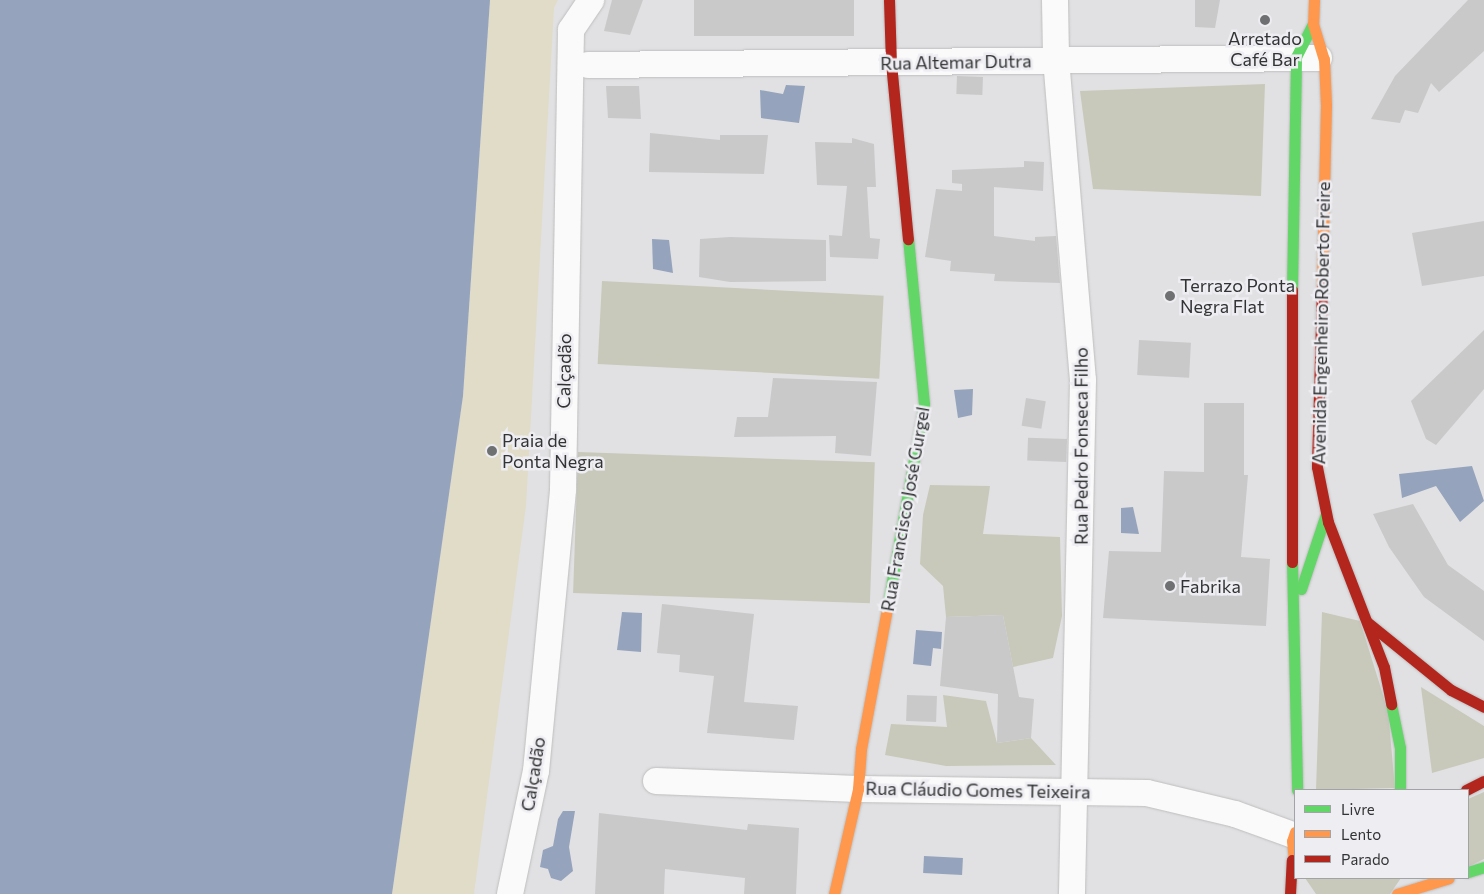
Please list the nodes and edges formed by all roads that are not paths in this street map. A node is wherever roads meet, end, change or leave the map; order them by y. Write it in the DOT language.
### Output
graph roads {
  1 [pos="592,0"];
  2 [pos="889,0"];
  3 [pos="1055,0"];
  4 [pos="1314,0"];
  5 [pos="1313,24"];
  6 [pos="1296,57"];
  7 [pos="1324,58"];
  8 [pos="1056,60"];
  9 [pos="891,63"];
  10 [pos="588,64"];
  11 [pos="1326,514"];
  12 [pos="1294,615"];
  13 [pos="1367,622"];
  14 [pos="1484,707"];
  15 [pos="656,781"];
  16 [pos="1484,781"];
  17 [pos="858,789"];
  18 [pos="1297,789"];
  19 [pos="1400,789"];
  20 [pos="1468,789"];
  21 [pos="1074,791"];
  22 [pos="1294,849"];
  23 [pos="1484,867"];
  24 [pos="1469,872"];
  25 [pos="1406,879"];
  26 [pos="1446,879"];
  27 [pos="510,894"];
  28 [pos="834,894"];
  29 [pos="1072,894"];
  30 [pos="1290,894"];
  31 [pos="1397,894"];
  1 -- 27 [label="street, Calçadão"];
  2 -- 9 [label="main road, Rua Francisco José Gurgel"];
  3 -- 8 [label="street, Rua Pedro Fonseca Filho"];
  4 -- 5 [label="main road, Avenida Engenheiro Roberto Freire"];
  5 -- 6 [label="main road, Avenida Engenheiro Roberto Freire"];
  5 -- 7 [label="main road, Avenida Engenheiro Roberto Freire"];
  6 -- 7 [label="street, Rua Altemar Dutra"];
  6 -- 8 [label="street, Rua Altemar Dutra"];
  6 -- 12 [label="main road, Avenida Engenheiro Roberto Freire"];
  7 -- 11 [label="main road, Avenida Engenheiro Roberto Freire"];
  8 -- 9 [label="street, Rua Altemar Dutra"];
  8 -- 21 [label="street, Rua Pedro Fonseca Filho"];
  9 -- 10 [label="street, Rua Altemar Dutra"];
  9 -- 17 [label="main road, Rua Francisco José Gurgel"];
  11 -- 12 [label="main road"];
  11 -- 13 [label="main road, Avenida Engenheiro Roberto Freire"];
  12 -- 18 [label="main road, Avenida Engenheiro Roberto Freire"];
  13 -- 14 [label="main road"];
  13 -- 19 [label="main road, Avenida Engenheiro Roberto Freire"];
  15 -- 17 [label="street, Rua Cláudio Gomes Teixeira"];
  16 -- 20 [label="main road"];
  17 -- 21 [label="street, Rua Cláudio Gomes Teixeira"];
  17 -- 28 [label="main road, Rua Francisco José Gurgel"];
  21 -- 22 [label="street, Rua Cláudio Gomes Teixeira"];
  21 -- 29 [label="street, Rua Pedro Fonseca Filho"];
  22 -- 30 [label="main road"];
  23 -- 24 [label="main road"];
  25 -- 31 [label="main road"];
  26 -- 31 [label="main road"];
}
